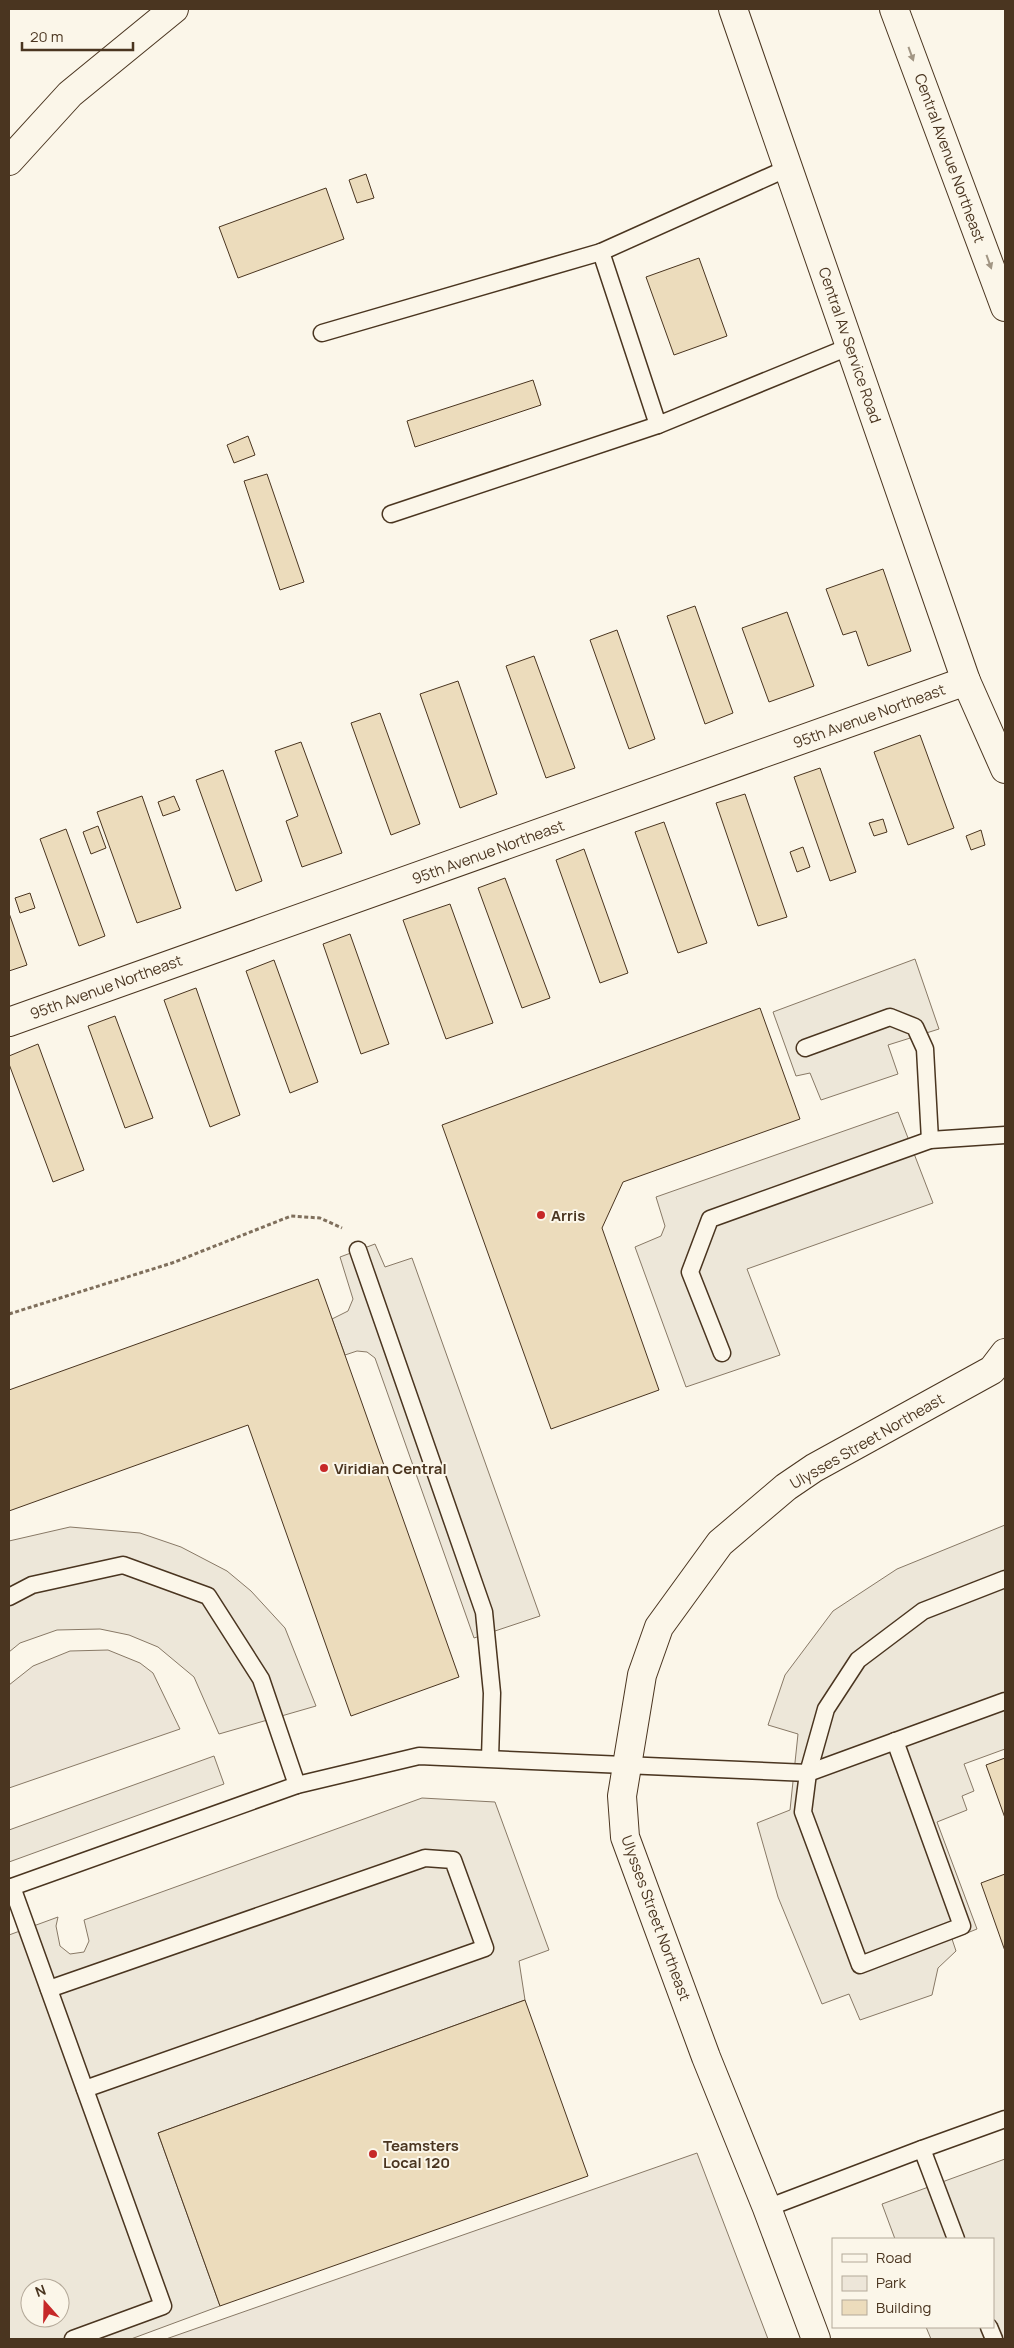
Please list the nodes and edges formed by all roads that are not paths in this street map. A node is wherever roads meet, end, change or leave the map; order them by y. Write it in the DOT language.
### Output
graph roads {
  1 [pos="174,9"];
  2 [pos="733,9"];
  3 [pos="894,9"];
  4 [pos="9,162"];
  5 [pos="788,168"];
  6 [pos="600,252"];
  7 [pos="1005,307"];
  8 [pos="322,333"];
  9 [pos="850,346"];
  10 [pos="658,425"];
  11 [pos="391,514"];
  12 [pos="966,681"];
  13 [pos="1005,769"];
  14 [pos="9,1022"];
  15 [pos="805,1048"];
  16 [pos="1005,1135"];
  17 [pos="930,1140"];
  18 [pos="358,1250"];
  19 [pos="722,1353"];
  20 [pos="1005,1353"];
  21 [pos="1005,1579"];
  22 [pos="9,1597"];
  23 [pos="1005,1701"];
  24 [pos="895,1741"];
  25 [pos="490,1758"];
  26 [pos="627,1766"];
  27 [pos="808,1773"];
  28 [pos="297,1785"];
  29 [pos="10,1888"];
  30 [pos="49,1989"];
  31 [pos="85,2089"];
  32 [pos="1005,2119"];
  33 [pos="922,2149"];
  34 [pos="767,2208"];
  35 [pos="956,2238"];
  36 [pos="73,2339"];
  37 [pos="816,2339"];
  1 -- 4 [label="main road"];
  2 -- 5 [label="main road, Central Av Service Road"];
  3 -- 7 [label="main road, Central Avenue Northeast, one-way"];
  5 -- 6 [label="lane"];
  5 -- 9 [label="main road, Central Av Service Road"];
  6 -- 8 [label="lane"];
  6 -- 10 [label="lane"];
  9 -- 10 [label="lane"];
  9 -- 12 [label="main road, Central Av Service Road"];
  10 -- 11 [label="lane"];
  12 -- 13 [label="main road"];
  12 -- 14 [label="main road, 95th Avenue Northeast"];
  15 -- 17 [label="lane"];
  16 -- 17 [label="lane"];
  17 -- 19 [label="lane"];
  18 -- 25 [label="lane"];
  20 -- 26 [label="main road, Ulysses Street Northeast"];
  21 -- 27 [label="lane"];
  22 -- 28 [label="lane"];
  23 -- 24 [label="lane"];
  24 -- 27 [label="lane"];
  24 -- 27 [label="lane"];
  25 -- 26 [label="lane"];
  25 -- 28 [label="lane"];
  26 -- 27 [label="lane"];
  26 -- 34 [label="main road, Ulysses Street Northeast"];
  28 -- 29 [label="lane"];
  29 -- 30 [label="lane"];
  30 -- 31 [label="lane"];
  30 -- 31 [label="lane"];
  31 -- 36 [label="lane"];
  32 -- 33 [label="lane"];
  33 -- 34 [label="lane"];
  33 -- 35 [label="lane"];
  34 -- 37 [label="main road, Ulysses Street Northeast"];
}
